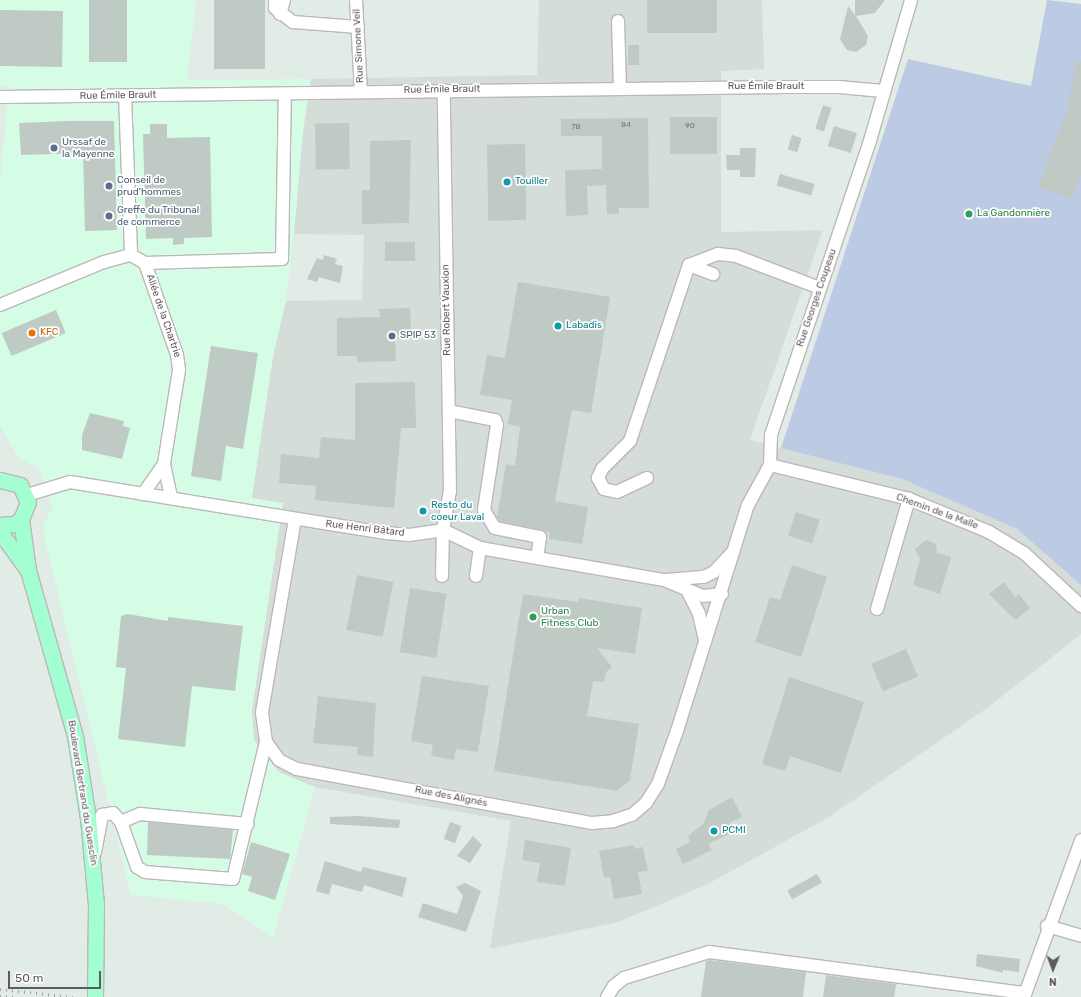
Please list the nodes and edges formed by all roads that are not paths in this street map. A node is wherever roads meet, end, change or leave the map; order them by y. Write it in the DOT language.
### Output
graph roads {
  1 [pos="275,0"];
  2 [pos="284,0"];
  3 [pos="356,0"];
  4 [pos="911,0"];
  5 [pos="280,14"];
  6 [pos="618,21"];
  7 [pos="358,26"];
  8 [pos="620,88"];
  9 [pos="444,90"];
  10 [pos="361,92"];
  11 [pos="883,92"];
  12 [pos="285,94"];
  13 [pos="126,96"];
  14 [pos="0,97"];
  15 [pos="131,255"];
  16 [pos="145,263"];
  17 [pos="689,265"];
  18 [pos="713,274"];
  19 [pos="820,288"];
  20 [pos="0,305"];
  21 [pos="449,410"];
  22 [pos="164,464"];
  23 [pos="770,465"];
  24 [pos="3,476"];
  25 [pos="647,478"];
  26 [pos="143,494"];
  27 [pos="27,495"];
  28 [pos="171,498"];
  29 [pos="909,499"];
  30 [pos="21,519"];
  31 [pos="295,519"];
  32 [pos="0,525"];
  33 [pos="444,530"];
  34 [pos="0,532"];
  35 [pos="480,548"];
  36 [pos="733,552"];
  37 [pos="538,558"];
  38 [pos="28,570"];
  39 [pos="714,572"];
  40 [pos="442,576"];
  41 [pos="476,576"];
  42 [pos="664,580"];
  43 [pos="688,592"];
  44 [pos="722,594"];
  45 [pos="703,596"];
  46 [pos="1081,606"];
  47 [pos="877,609"];
  48 [pos="699,614"];
  49 [pos="705,642"];
  50 [pos="266,742"];
  51 [pos="121,822"];
  52 [pos="248,824"];
  53 [pos="1081,840"];
  54 [pos="93,861"];
  55 [pos="1047,926"];
  56 [pos="1081,936"];
  57 [pos="1024,995"];
  58 [pos="95,997"];
  59 [pos="607,997"];
  1 -- 5 [label="street"];
  2 -- 5 [label="street"];
  3 -- 7 [label="street, Rue Simone Veil"];
  4 -- 11 [label="street, Rue Georges Coupeau"];
  5 -- 7 [label="street"];
  6 -- 8 [label="street"];
  7 -- 10 [label="street, Rue Simone Veil"];
  8 -- 9 [label="street, Rue Émile Brault"];
  8 -- 11 [label="street, Rue Émile Brault"];
  9 -- 10 [label="street, Rue Émile Brault"];
  9 -- 21 [label="street, Rue Robert Vauxion"];
  10 -- 12 [label="street, Rue Émile Brault"];
  11 -- 19 [label="street, Rue Georges Coupeau"];
  12 -- 13 [label="street, Rue Émile Brault"];
  12 -- 16 [label="street"];
  13 -- 14 [label="street, Rue Émile Brault"];
  13 -- 15 [label="street"];
  15 -- 16 [label="street, Allée de la Chartrie"];
  15 -- 20 [label="street"];
  16 -- 22 [label="street, Allée de la Chartrie"];
  17 -- 18 [label="street"];
  17 -- 19 [label="street"];
  17 -- 25 [label="street"];
  19 -- 23 [label="street, Rue Georges Coupeau"];
  21 -- 33 [label="street, Rue Robert Vauxion"];
  21 -- 37 [label="street"];
  22 -- 26 [label="street, Allée de la Chartrie"];
  22 -- 28 [label="street"];
  23 -- 29 [label="street, Chemin de la Malle"];
  23 -- 36 [label="street, Rue Georges Coupeau"];
  24 -- 27 [label="main road"];
  26 -- 27 [label="street, Rue Henri Bâtard"];
  26 -- 28 [label="street, Rue Henri Bâtard"];
  27 -- 30 [label="main road"];
  28 -- 31 [label="street, Rue Henri Bâtard"];
  29 -- 46 [label="street, Chemin de la Malle"];
  29 -- 47 [label="street"];
  30 -- 32 [label="main road"];
  30 -- 38 [label="main road, Boulevard Bertrand du Guesclin"];
  31 -- 33 [label="street, Rue Henri Bâtard"];
  31 -- 50 [label="street, Rue des Alignés"];
  33 -- 35 [label="street"];
  33 -- 40 [label="street, Rue Robert Vauxion"];
  34 -- 38 [label="main road, Boulevard Bertrand du Guesclin"];
  35 -- 37 [label="street"];
  35 -- 41 [label="street"];
  36 -- 39 [label="street"];
  36 -- 44 [label="street, Rue Georges Coupeau"];
  37 -- 42 [label="street"];
  38 -- 54 [label="main road, Boulevard Bertrand du Guesclin"];
  39 -- 42 [label="street"];
  39 -- 45 [label="street"];
  42 -- 43 [label="street"];
  43 -- 45 [label="street"];
  43 -- 48 [label="street"];
  44 -- 45 [label="street"];
  44 -- 49 [label="street, Rue des Alignés"];
  45 -- 48 [label="street"];
  48 -- 49 [label="street"];
  49 -- 50 [label="street, Rue des Alignés"];
  50 -- 52 [label="street"];
  51 -- 52 [label="street"];
  51 -- 52 [label="street"];
  51 -- 54 [label="street"];
  53 -- 55 [label="street"];
  54 -- 58 [label="main road, Boulevard Bertrand du Guesclin"];
  55 -- 56 [label="street"];
  55 -- 57 [label="street"];
  57 -- 59 [label="street"];
}
